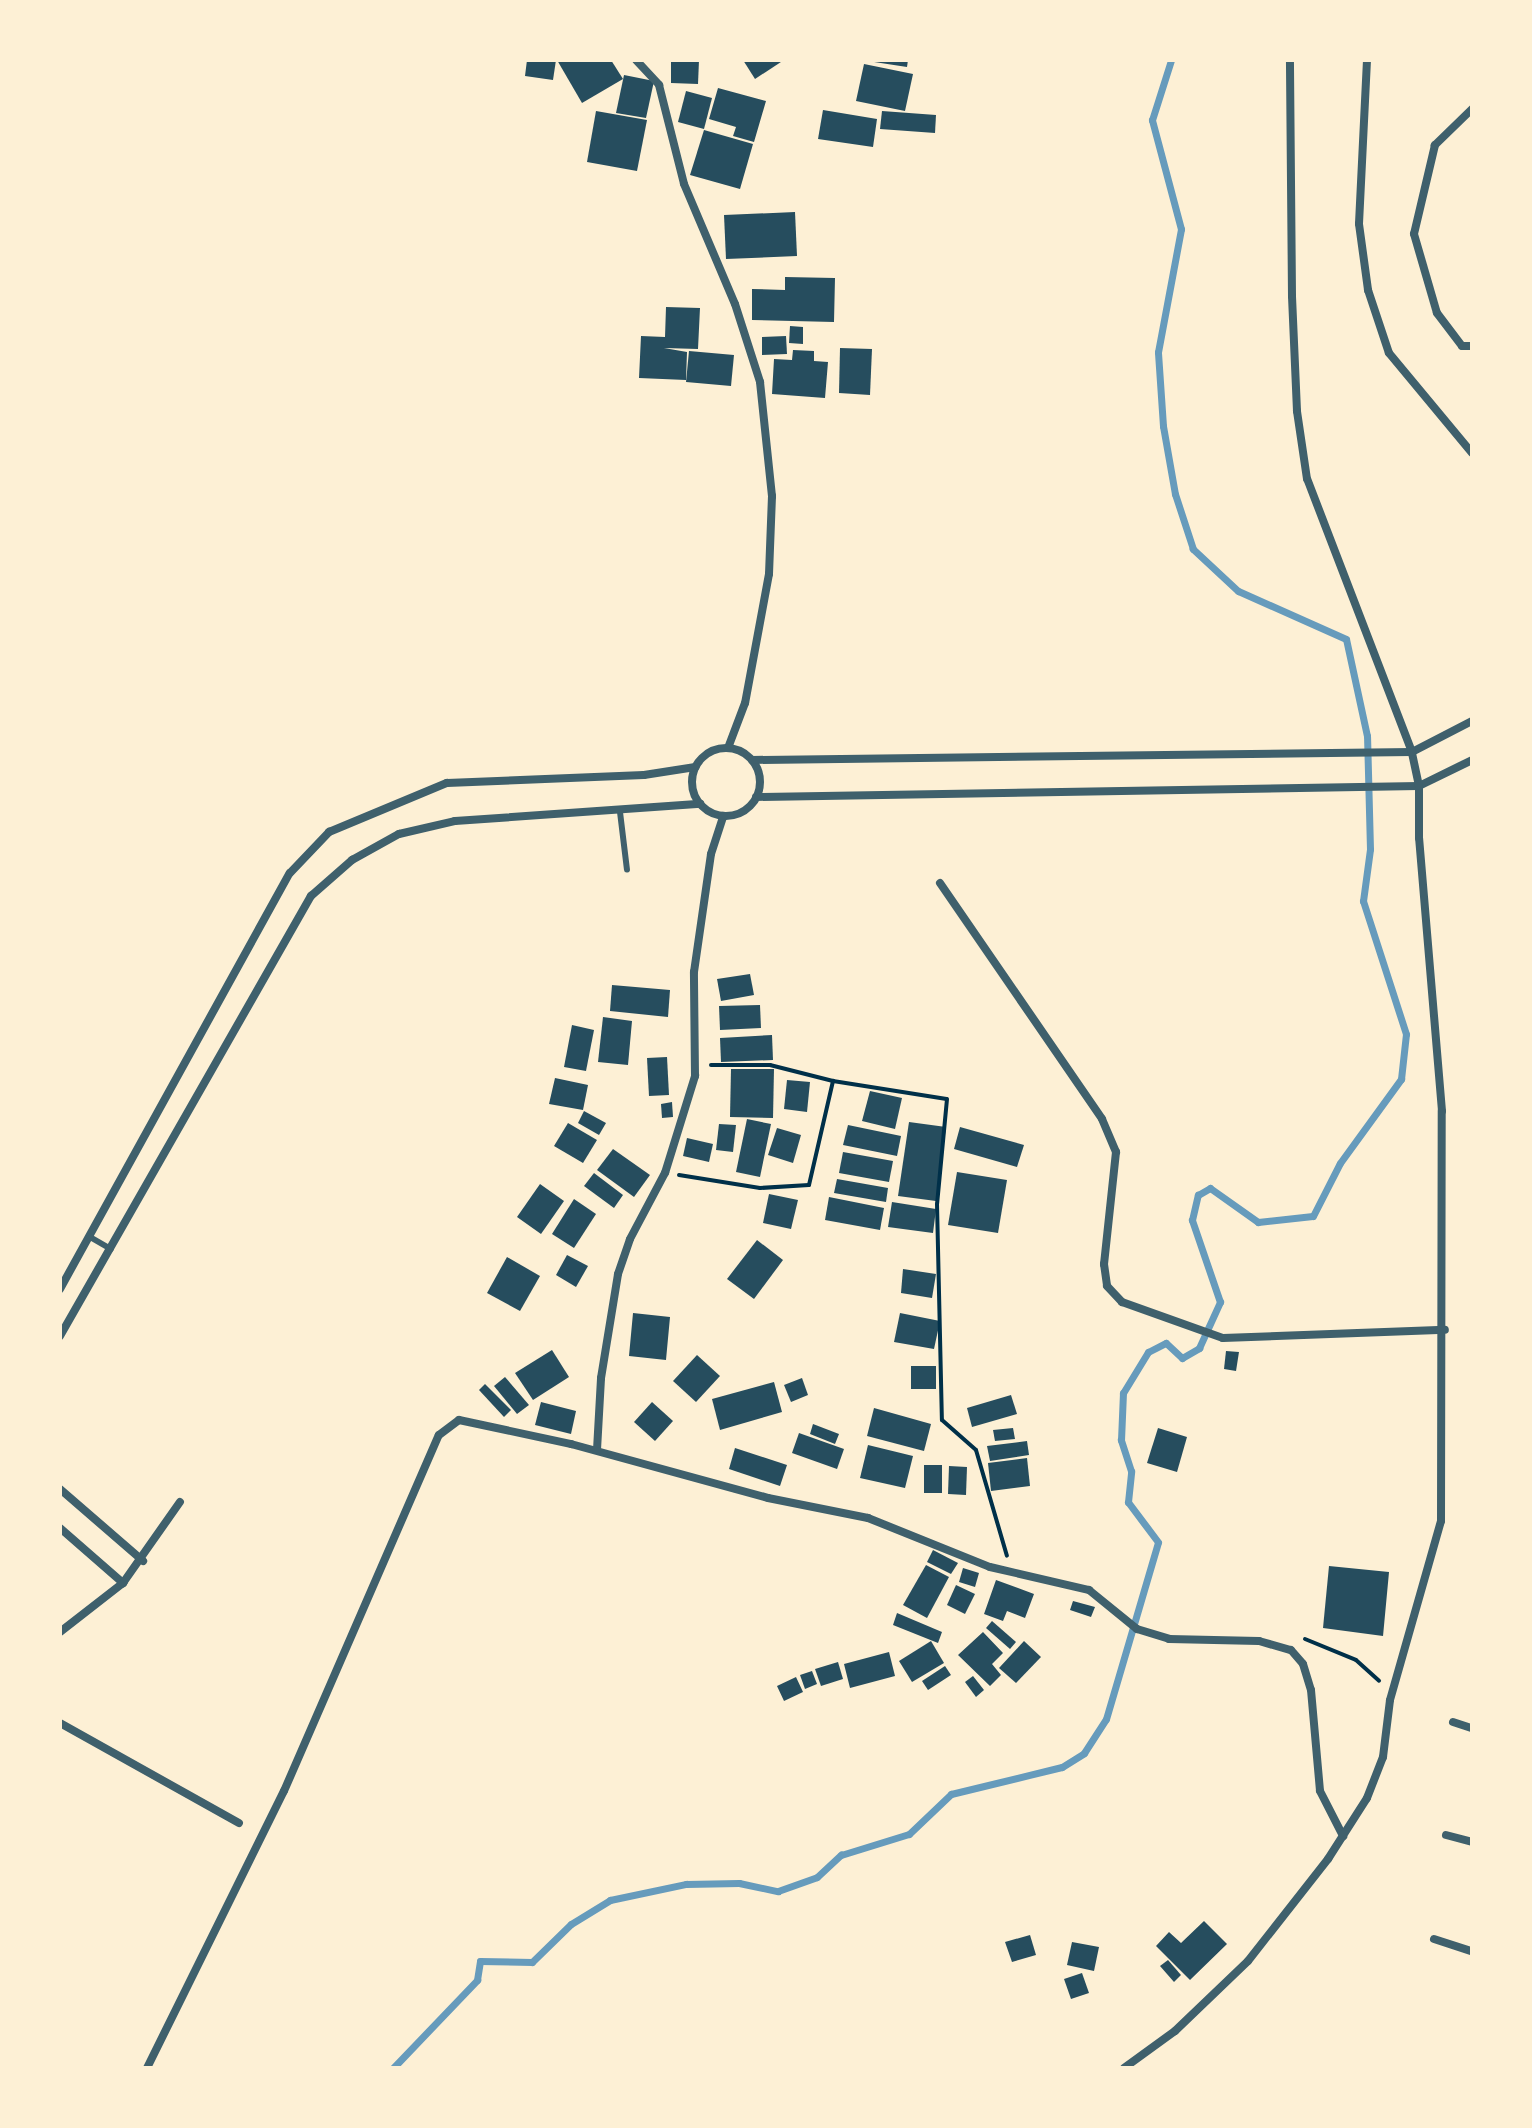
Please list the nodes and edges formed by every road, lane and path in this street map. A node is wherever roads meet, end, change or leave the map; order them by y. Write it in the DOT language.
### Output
graph roads {
  1 [pos="636,60"];
  2 [pos="1290,60"];
  3 [pos="1367,60"];
  4 [pos="1472,109"];
  5 [pos="1472,346"];
  6 [pos="1472,453"];
  7 [pos="1472,721"];
  8 [pos="728,748"];
  9 [pos="1412,752"];
  10 [pos="752,760"];
  11 [pos="1472,760"];
  12 [pos="695,767"];
  13 [pos="1419,786"];
  14 [pos="756,797"];
  15 [pos="700,804"];
  16 [pos="620,812"];
  17 [pos="723,816"];
  18 [pos="627,870"];
  19 [pos="940,883"];
  20 [pos="696,1064"];
  21 [pos="833,1081"];
  22 [pos="665,1173"];
  23 [pos="90,1237"];
  24 [pos="113,1250"];
  25 [pos="60,1289"];
  26 [pos="1445,1330"];
  27 [pos="60,1336"];
  28 [pos="597,1450"];
  29 [pos="60,1489"];
  30 [pos="180,1502"];
  31 [pos="60,1528"];
  32 [pos="143,1561"];
  33 [pos="1011,1574"];
  34 [pos="123,1583"];
  35 [pos="60,1632"];
  36 [pos="1276,1644"];
  37 [pos="1390,1700"];
  38 [pos="1453,1722"];
  39 [pos="60,1723"];
  40 [pos="1472,1728"];
  41 [pos="239,1823"];
  42 [pos="1446,1835"];
  43 [pos="1343,1836"];
  44 [pos="1472,1842"];
  45 [pos="1434,1939"];
  46 [pos="1472,1951"];
  47 [pos="147,2068"];
  48 [pos="1124,2068"];
  1 -- 8 [label="street"];
  2 -- 9 [label="street"];
  3 -- 6 [label="street"];
  4 -- 5 [label="street"];
  7 -- 9 [label="street"];
  8 -- 10 [label="street"];
  8 -- 12 [label="street"];
  9 -- 10 [label="street"];
  9 -- 13 [label="street"];
  10 -- 14 [label="street"];
  11 -- 13 [label="street"];
  12 -- 15 [label="street"];
  12 -- 23 [label="street"];
  13 -- 14 [label="street"];
  13 -- 26 [label="street"];
  14 -- 17 [label="street"];
  15 -- 16 [label="street"];
  15 -- 17 [label="street"];
  16 -- 18 [label="lane"];
  16 -- 24 [label="street"];
  17 -- 20 [label="street"];
  19 -- 26 [label="street"];
  20 -- 21 [label="path"];
  20 -- 22 [label="street"];
  21 -- 22 [label="path"];
  21 -- 33 [label="path"];
  22 -- 28 [label="street"];
  23 -- 24 [label="lane"];
  23 -- 25 [label="street"];
  24 -- 27 [label="street"];
  26 -- 37 [label="street"];
  28 -- 33 [label="street"];
  28 -- 47 [label="street"];
  29 -- 32 [label="street"];
  30 -- 32 [label="street"];
  31 -- 34 [label="street"];
  32 -- 34 [label="street"];
  33 -- 36 [label="street"];
  34 -- 35 [label="street"];
  36 -- 37 [label="path"];
  36 -- 43 [label="street"];
  37 -- 43 [label="street"];
  38 -- 40 [label="street"];
  39 -- 41 [label="street"];
  42 -- 44 [label="street"];
  43 -- 48 [label="street"];
  45 -- 46 [label="street"];
}
